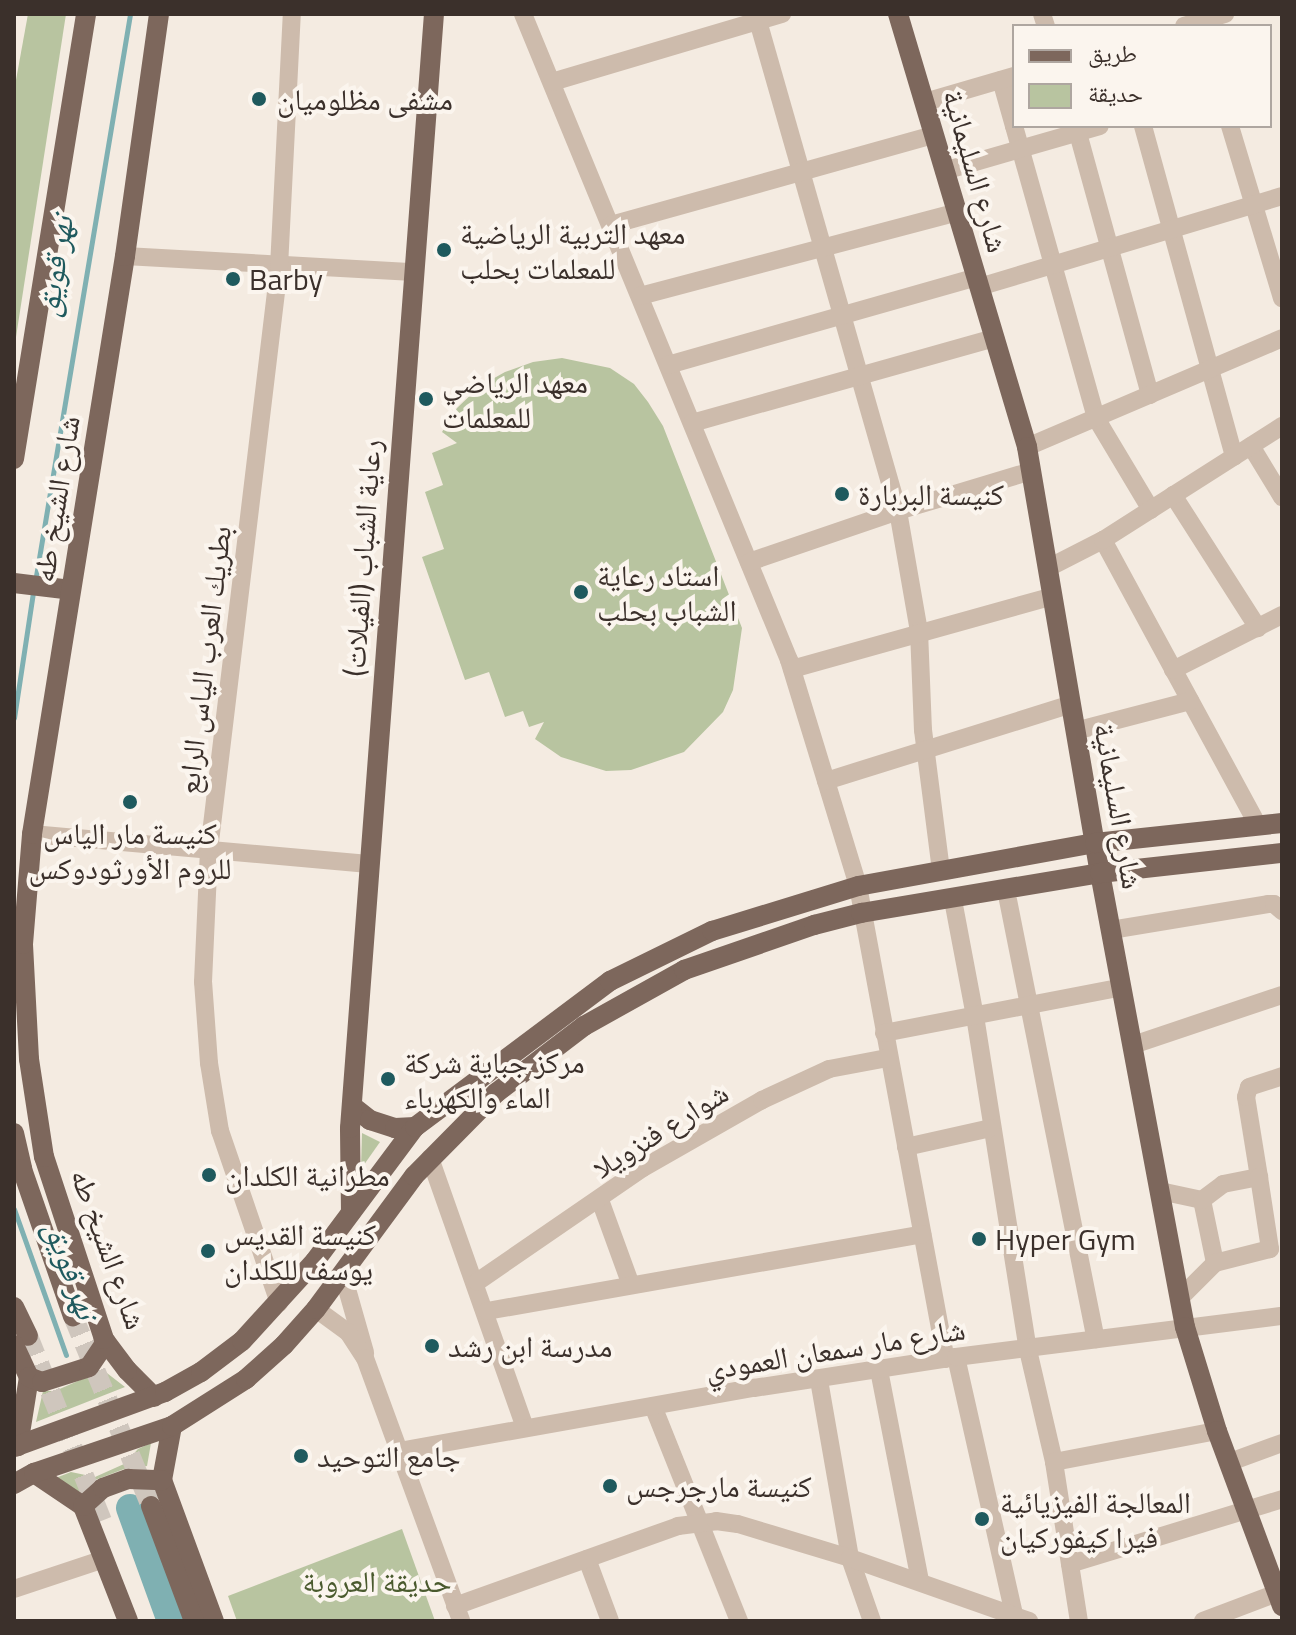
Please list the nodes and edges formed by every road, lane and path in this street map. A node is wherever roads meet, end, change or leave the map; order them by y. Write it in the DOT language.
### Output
graph roads {
  1 [pos="86,14"];
  2 [pos="159,14"];
  3 [pos="292,14"];
  4 [pos="434,14"];
  5 [pos="523,14"];
  6 [pos="782,14"];
  7 [pos="898,14"];
  8 [pos="1225,14"];
  9 [pos="757,18"];
  10 [pos="1197,22"];
  11 [pos="1008,78"];
  12 [pos="552,82"];
  13 [pos="925,102"];
  14 [pos="1012,110"];
  15 [pos="1015,128"];
  16 [pos="1077,128"];
  17 [pos="1144,128"];
  18 [pos="1231,128"];
  19 [pos="934,135"];
  20 [pos="1020,148"];
  21 [pos="944,171"];
  22 [pos="801,172"];
  23 [pos="1282,196"];
  24 [pos="1252,204"];
  25 [pos="957,212"];
  26 [pos="611,225"];
  27 [pos="1170,229"];
  28 [pos="822,247"];
  29 [pos="1110,247"];
  30 [pos="125,256"];
  31 [pos="1054,264"];
  32 [pos="279,267"];
  33 [pos="414,272"];
  34 [pos="978,282"];
  35 [pos="640,296"];
  36 [pos="1282,298"];
  37 [pos="842,316"];
  38 [pos="995,338"];
  39 [pos="1282,338"];
  40 [pos="668,365"];
  41 [pos="1210,369"];
  42 [pos="859,377"];
  43 [pos="1150,395"];
  44 [pos="1096,418"];
  45 [pos="692,423"];
  46 [pos="1282,426"];
  47 [pos="1251,446"];
  48 [pos="1027,447"];
  49 [pos="1234,457"];
  50 [pos="14,459"];
  51 [pos="1031,471"];
  52 [pos="1173,495"];
  53 [pos="1282,497"];
  54 [pos="1151,510"];
  55 [pos="898,511"];
  56 [pos="1103,540"];
  57 [pos="749,562"];
  58 [pos="1048,568"];
  59 [pos="14,583"];
  60 [pos="71,590"];
  61 [pos="1053,596"];
  62 [pos="1282,615"];
  63 [pos="1258,628"];
  64 [pos="919,631"];
  65 [pos="792,669"];
  66 [pos="1173,670"];
  67 [pos="1190,701"];
  68 [pos="1071,704"];
  69 [pos="1075,731"];
  70 [pos="926,748"];
  71 [pos="826,781"];
  72 [pos="1282,823"];
  73 [pos="1258,825"];
  74 [pos="32,834"];
  75 [pos="1095,843"];
  76 [pos="209,850"];
  77 [pos="1282,853"];
  78 [pos="369,864"];
  79 [pos="941,871"];
  80 [pos="1100,873"];
  81 [pos="858,886"];
  82 [pos="1006,890"];
  83 [pos="953,900"];
  84 [pos="1282,911"];
  85 [pos="861,913"];
  86 [pos="1111,930"];
  87 [pos="23,944"];
  88 [pos="14,987"];
  89 [pos="1122,987"];
  90 [pos="1282,995"];
  91 [pos="1029,1005"];
  92 [pos="975,1016"];
  93 [pos="884,1033"];
  94 [pos="1133,1045"];
  95 [pos="888,1058"];
  96 [pos="1282,1076"];
  97 [pos="352,1106"];
  98 [pos="415,1127"];
  99 [pos="991,1128"];
  100 [pos="14,1133"];
  101 [pos="906,1147"];
  102 [pos="430,1158"];
  103 [pos="1259,1177"];
  104 [pos="1160,1191"];
  105 [pos="600,1200"];
  106 [pos="1202,1200"];
  107 [pos="351,1212"];
  108 [pos="922,1234"];
  109 [pos="1215,1263"];
  110 [pos="346,1269"];
  111 [pos="477,1282"];
  112 [pos="631,1285"];
  113 [pos="1180,1298"];
  114 [pos="279,1303"];
  115 [pos="14,1307"];
  116 [pos="316,1309"];
  117 [pos="487,1311"];
  118 [pos="73,1316"];
  119 [pos="1282,1316"];
  120 [pos="1185,1327"];
  121 [pos="1096,1339"];
  122 [pos="21,1341"];
  123 [pos="106,1342"];
  124 [pos="1028,1350"];
  125 [pos="365,1358"];
  126 [pos="951,1358"];
  127 [pos="879,1370"];
  128 [pos="29,1377"];
  129 [pos="819,1380"];
  130 [pos="154,1397"];
  131 [pos="653,1406"];
  132 [pos="172,1426"];
  133 [pos="525,1428"];
  134 [pos="1217,1431"];
  135 [pos="1282,1443"];
  136 [pos="15,1447"];
  137 [pos="399,1451"];
  138 [pos="1054,1462"];
  139 [pos="1230,1462"];
  140 [pos="24,1474"];
  141 [pos="162,1480"];
  142 [pos="14,1484"];
  143 [pos="1282,1499"];
  144 [pos="83,1506"];
  145 [pos="151,1506"];
  146 [pos="1249,1508"];
  147 [pos="102,1521"];
  148 [pos="701,1522"];
  149 [pos="850,1558"];
  150 [pos="104,1559"];
  151 [pos="587,1559"];
  152 [pos="1070,1564"];
  153 [pos="920,1581"];
  154 [pos="14,1589"];
  155 [pos="1280,1597"];
  156 [pos="458,1613"];
  157 [pos="1021,1618"];
  158 [pos="128,1621"];
  159 [pos="139,1621"];
  160 [pos="194,1621"];
  161 [pos="214,1621"];
  162 [pos="610,1621"];
  163 [pos="739,1621"];
  164 [pos="872,1621"];
  165 [pos="1079,1621"];
  166 [pos="1203,1621"];
  1 -- 50 [label="main road, شارع الشيخ طه"];
  2 -- 30 [label="main road, شارع الشيخ طه"];
  3 -- 32 [label="street, بطريك العرب الياس الرابع"];
  4 -- 33 [label="main road, رعاية الشباب (الفيلات)"];
  5 -- 12 [label="street"];
  6 -- 9 [label="street"];
  7 -- 13 [label="main road, شارع السليمانية"];
  8 -- 10 [label="street"];
  9 -- 12 [label="street"];
  9 -- 22 [label="street"];
  11 -- 13 [label="street"];
  11 -- 14 [label="street"];
  12 -- 26 [label="street"];
  13 -- 19 [label="main road, شارع السليمانية"];
  15 -- 20 [label="street"];
  16 -- 20 [label="street"];
  16 -- 29 [label="street"];
  17 -- 27 [label="street"];
  18 -- 24 [label="street"];
  19 -- 21 [label="main road, شارع السليمانية"];
  19 -- 22 [label="street"];
  20 -- 21 [label="street"];
  20 -- 31 [label="street"];
  21 -- 25 [label="main road, شارع السليمانية"];
  22 -- 26 [label="street"];
  22 -- 28 [label="street"];
  23 -- 24 [label="street"];
  24 -- 27 [label="street"];
  24 -- 36 [label="street"];
  25 -- 28 [label="street"];
  25 -- 34 [label="main road, شارع السليمانية"];
  26 -- 35 [label="street"];
  27 -- 29 [label="street"];
  27 -- 41 [label="street"];
  28 -- 35 [label="street"];
  28 -- 37 [label="street"];
  29 -- 31 [label="street"];
  29 -- 43 [label="street"];
  30 -- 32 [label="street"];
  30 -- 60 [label="main road, شارع الشيخ طه"];
  31 -- 34 [label="street"];
  31 -- 44 [label="street"];
  32 -- 33 [label="street"];
  32 -- 76 [label="street, بطريك العرب الياس الرابع"];
  33 -- 78 [label="main road, رعاية الشباب (الفيلات)"];
  34 -- 37 [label="street"];
  34 -- 38 [label="main road, شارع السليمانية"];
  35 -- 40 [label="street"];
  37 -- 40 [label="street"];
  37 -- 42 [label="street"];
  38 -- 42 [label="street"];
  38 -- 48 [label="main road, شارع السليمانية"];
  39 -- 41 [label="street"];
  40 -- 45 [label="street"];
  41 -- 43 [label="street"];
  41 -- 49 [label="street"];
  42 -- 45 [label="street"];
  42 -- 55 [label="street"];
  43 -- 44 [label="street"];
  44 -- 48 [label="street"];
  44 -- 54 [label="street"];
  45 -- 57 [label="street"];
  46 -- 47 [label="street"];
  47 -- 49 [label="street"];
  47 -- 53 [label="street"];
  48 -- 51 [label="main road, شارع السليمانية"];
  49 -- 52 [label="street"];
  51 -- 55 [label="street"];
  51 -- 58 [label="main road, شارع السليمانية"];
  52 -- 54 [label="street"];
  52 -- 63 [label="street"];
  54 -- 56 [label="street"];
  55 -- 57 [label="street"];
  55 -- 64 [label="street"];
  56 -- 58 [label="street"];
  56 -- 66 [label="street"];
  57 -- 65 [label="street"];
  58 -- 61 [label="main road, شارع السليمانية"];
  59 -- 60 [label="main road"];
  60 -- 74 [label="main road, شارع الشيخ طه"];
  61 -- 64 [label="street"];
  61 -- 68 [label="main road, شارع السليمانية"];
  62 -- 63 [label="street"];
  63 -- 66 [label="street"];
  64 -- 65 [label="street"];
  64 -- 70 [label="street"];
  65 -- 71 [label="street"];
  66 -- 67 [label="street"];
  67 -- 69 [label="street"];
  67 -- 73 [label="street"];
  68 -- 69 [label="main road, شارع السليمانية"];
  68 -- 70 [label="street"];
  69 -- 75 [label="main road, شارع السليمانية"];
  70 -- 71 [label="street"];
  70 -- 79 [label="street"];
  71 -- 81 [label="street"];
  72 -- 73 [label="main road"];
  73 -- 75 [label="main road"];
  74 -- 76 [label="street"];
  74 -- 87 [label="main road, شارع الشيخ طه"];
  75 -- 79 [label="main road"];
  75 -- 80 [label="main road, شارع السليمانية"];
  76 -- 78 [label="street"];
  76 -- 114 [label="street, بطريك العرب الياس الرابع"];
  77 -- 80 [label="main road"];
  78 -- 97 [label="main road, رعاية الشباب (الفيلات)"];
  79 -- 81 [label="main road"];
  80 -- 82 [label="main road"];
  80 -- 86 [label="main road, شارع السليمانية"];
  81 -- 85 [label="street"];
  81 -- 98 [label="main road"];
  82 -- 83 [label="main road"];
  82 -- 91 [label="street"];
  83 -- 85 [label="main road"];
  83 -- 92 [label="street"];
  84 -- 86 [label="street"];
  85 -- 93 [label="street"];
  85 -- 102 [label="main road"];
  86 -- 89 [label="main road, شارع السليمانية"];
  87 -- 88 [label="main road"];
  87 -- 123 [label="main road, شارع الشيخ طه"];
  89 -- 91 [label="street"];
  89 -- 94 [label="main road, شارع السليمانية"];
  90 -- 94 [label="street"];
  91 -- 92 [label="street"];
  91 -- 121 [label="street"];
  92 -- 93 [label="street"];
  92 -- 99 [label="street"];
  93 -- 95 [label="street"];
  94 -- 104 [label="main road, شارع السليمانية"];
  95 -- 101 [label="street"];
  95 -- 105 [label="street, شوارع فنزويلا"];
  96 -- 103 [label="street"];
  97 -- 98 [label="main road"];
  97 -- 107 [label="main road, رعاية الشباب (الفيلات)"];
  98 -- 107 [label="main road"];
  99 -- 101 [label="street"];
  99 -- 124 [label="street"];
  100 -- 118 [label="main road"];
  101 -- 108 [label="street"];
  102 -- 110 [label="main road"];
  102 -- 111 [label="street"];
  103 -- 106 [label="street"];
  103 -- 109 [label="street"];
  104 -- 106 [label="street"];
  104 -- 113 [label="main road, شارع السليمانية"];
  105 -- 111 [label="street, شوارع فنزويلا"];
  105 -- 112 [label="street"];
  106 -- 109 [label="street"];
  107 -- 114 [label="main road"];
  108 -- 112 [label="street"];
  108 -- 126 [label="street"];
  109 -- 113 [label="street"];
  110 -- 116 [label="main road"];
  110 -- 125 [label="street"];
  111 -- 117 [label="street"];
  112 -- 117 [label="street"];
  113 -- 120 [label="main road, شارع السليمانية"];
  114 -- 130 [label="main road"];
  115 -- 122 [label="main road"];
  116 -- 125 [label="street"];
  116 -- 132 [label="main road"];
  117 -- 133 [label="street"];
  119 -- 120 [label="street, شارع مار سمعان العمودي"];
  120 -- 121 [label="street, شارع مار سمعان العمودي"];
  120 -- 134 [label="main road, شارع السليمانية"];
  121 -- 124 [label="street, شارع مار سمعان العمودي"];
  122 -- 128 [label="main road"];
  123 -- 128 [label="main road"];
  123 -- 130 [label="main road, شارع الشيخ طه"];
  124 -- 126 [label="street, شارع مار سمعان العمودي"];
  124 -- 138 [label="street"];
  125 -- 137 [label="street"];
  126 -- 127 [label="street, شارع مار سمعان العمودي"];
  126 -- 157 [label="street"];
  127 -- 129 [label="street, شارع مار سمعان العمودي"];
  127 -- 153 [label="street"];
  128 -- 136 [label="main road"];
  129 -- 131 [label="street, شارع مار سمعان العمودي"];
  129 -- 149 [label="street"];
  130 -- 136 [label="main road"];
  131 -- 133 [label="street, شارع مار سمعان العمودي"];
  131 -- 148 [label="street"];
  132 -- 140 [label="main road"];
  132 -- 141 [label="main road"];
  133 -- 137 [label="street, شارع مار سمعان العمودي"];
  134 -- 138 [label="street"];
  134 -- 139 [label="main road, شارع السليمانية"];
  135 -- 139 [label="street"];
  137 -- 156 [label="street"];
  138 -- 152 [label="street"];
  139 -- 146 [label="main road, شارع السليمانية"];
  140 -- 142 [label="main road"];
  140 -- 144 [label="main road"];
  141 -- 144 [label="main road"];
  141 -- 161 [label="main road"];
  143 -- 146 [label="street"];
  144 -- 150 [label="main road"];
  145 -- 160 [label="main road"];
  146 -- 152 [label="street"];
  146 -- 155 [label="main road, شارع السليمانية"];
  147 -- 159 [label="main road"];
  148 -- 149 [label="street"];
  148 -- 151 [label="street"];
  148 -- 163 [label="street"];
  149 -- 153 [label="street"];
  149 -- 164 [label="street"];
  150 -- 154 [label="street"];
  150 -- 158 [label="main road"];
  151 -- 156 [label="street"];
  151 -- 162 [label="street"];
  152 -- 165 [label="street"];
  153 -- 157 [label="street"];
  155 -- 166 [label="street"];
}
